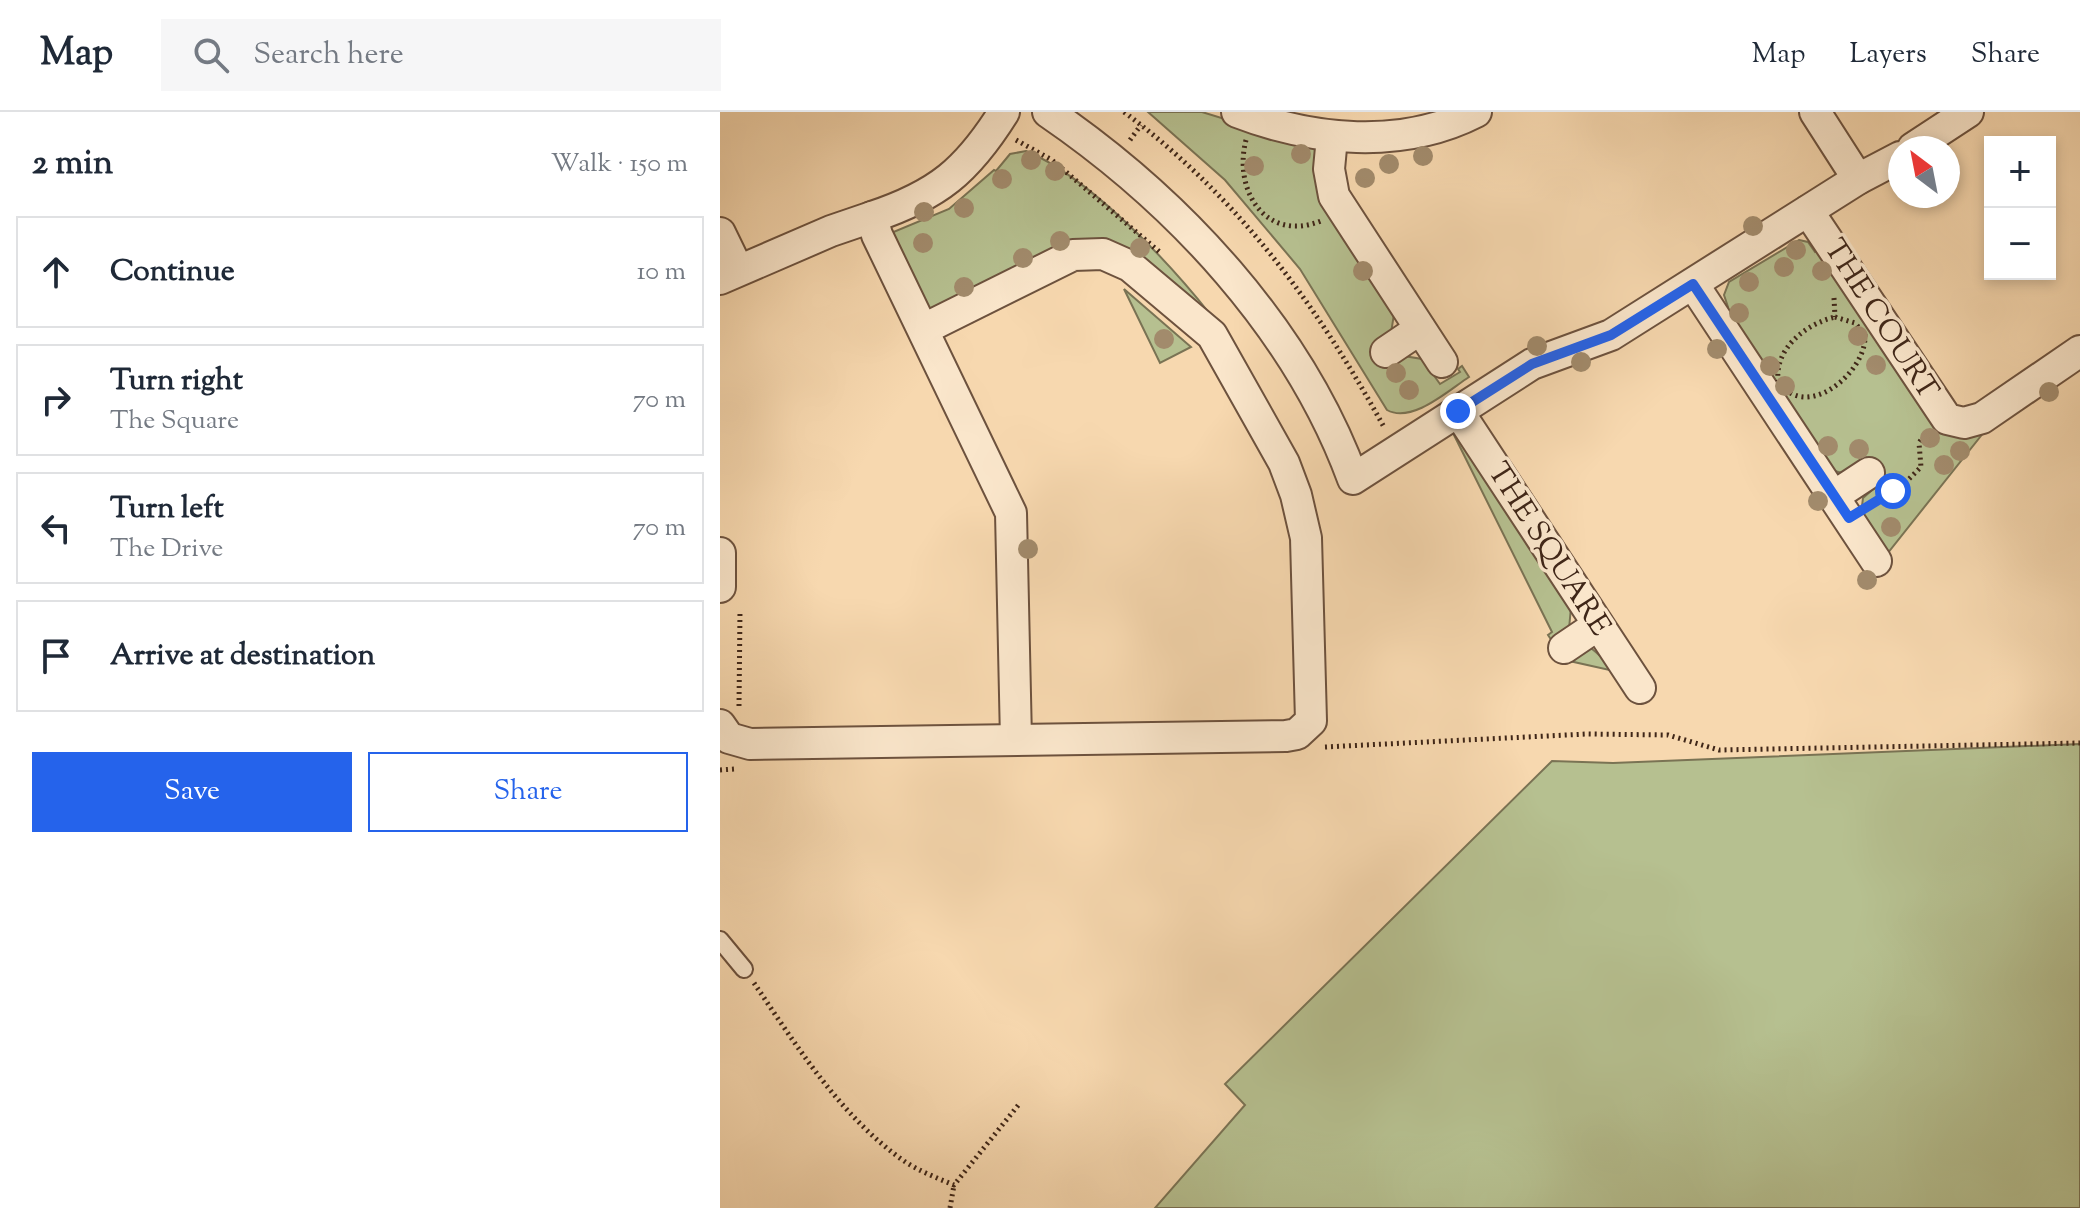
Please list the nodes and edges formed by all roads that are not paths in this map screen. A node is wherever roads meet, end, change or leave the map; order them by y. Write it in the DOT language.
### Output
graph roads {
  1 [pos="1048,112"];
  2 [pos="1476,112"];
  3 [pos="1815,112"];
  4 [pos="1968,112"];
  5 [pos="1244,115"];
  6 [pos="1008,125"];
  7 [pos="1931,136"];
  8 [pos="1332,137"];
  9 [pos="1888,163"];
  10 [pos="1858,179"];
  11 [pos="1808,211"];
  12 [pos="872,217"];
  13 [pos="720,233"];
  14 [pos="729,274"];
  15 [pos="1693,284"];
  16 [pos="924,329"];
  17 [pos="1420,329"];
  18 [pos="2080,351"];
  19 [pos="1386,352"];
  20 [pos="1442,362"];
  21 [pos="1458,411"];
  22 [pos="1869,473"];
  23 [pos="1842,507"];
  24 [pos="720,553"];
  25 [pos="1876,561"];
  26 [pos="720,587"];
  27 [pos="1598,625"];
  28 [pos="1564,648"];
  29 [pos="1640,688"];
  30 [pos="730,720"];
  31 [pos="1016,740"];
  32 [pos="720,940"];
  33 [pos="744,969"];
  1 -- 21 [label="street"];
  2 -- 8 [label="street"];
  3 -- 10 [label="street"];
  4 -- 7 [label="street"];
  5 -- 8 [label="street"];
  6 -- 12 [label="street"];
  8 -- 17 [label="street"];
  9 -- 10 [label="street"];
  10 -- 11 [label="street"];
  11 -- 15 [label="street"];
  11 -- 18 [label="street, THE COURT"];
  12 -- 14 [label="street"];
  12 -- 16 [label="street"];
  13 -- 14 [label="street"];
  15 -- 21 [label="street"];
  15 -- 23 [label="street"];
  16 -- 31 [label="street"];
  16 -- 31 [label="street"];
  17 -- 19 [label="street"];
  17 -- 20 [label="street"];
  21 -- 27 [label="street, THE SQUARE"];
  22 -- 23 [label="street"];
  23 -- 25 [label="street"];
  24 -- 26 [label="street"];
  27 -- 28 [label="street"];
  27 -- 29 [label="street, THE SQUARE"];
  30 -- 31 [label="street"];
  32 -- 33 [label="lane"];
}
